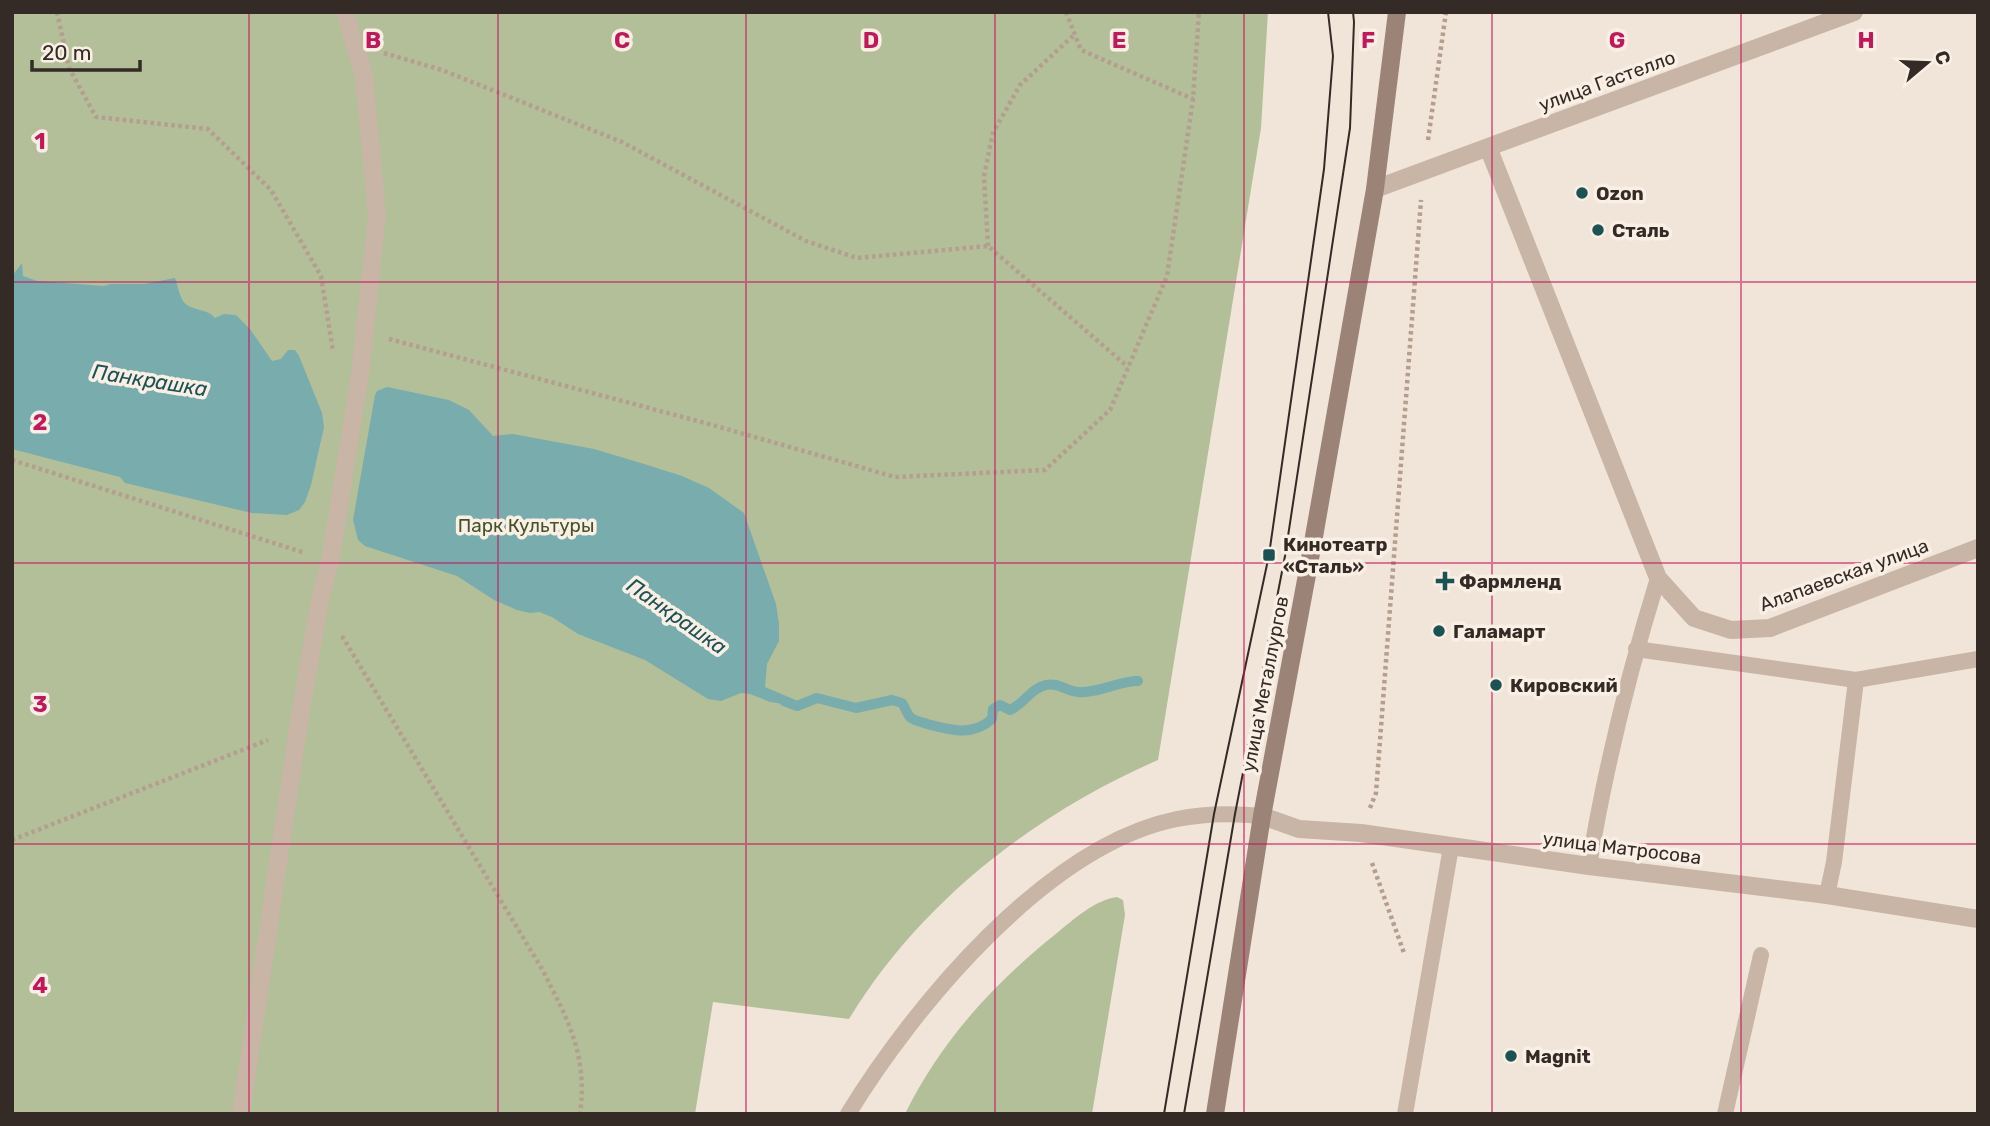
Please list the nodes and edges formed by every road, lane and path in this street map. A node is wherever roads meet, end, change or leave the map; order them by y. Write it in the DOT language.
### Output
graph roads {
  1 [pos="57,12"];
  2 [pos="345,12"];
  3 [pos="1066,12"];
  4 [pos="1199,12"];
  5 [pos="1396,12"];
  6 [pos="1446,12"];
  7 [pos="1854,12"];
  8 [pos="1075,34"];
  9 [pos="356,45"];
  10 [pos="1193,100"];
  11 [pos="1488,148"];
  12 [pos="1423,172"];
  13 [pos="1375,189"];
  14 [pos="988,246"];
  15 [pos="366,333"];
  16 [pos="334,355"];
  17 [pos="1128,367"];
  18 [pos="12,460"];
  19 [pos="1978,548"];
  20 [pos="330,561"];
  21 [pos="1658,578"];
  22 [pos="320,599"];
  23 [pos="1636,649"];
  24 [pos="1978,659"];
  25 [pos="1856,680"];
  26 [pos="298,728"];
  27 [pos="1262,817"];
  28 [pos="1361,833"];
  29 [pos="12,840"];
  30 [pos="1451,847"];
  31 [pos="1588,866"];
  32 [pos="1827,895"];
  33 [pos="1978,919"];
  34 [pos="1405,955"];
  35 [pos="1761,955"];
  36 [pos="241,1114"];
  37 [pos="580,1114"];
  38 [pos="848,1114"];
  39 [pos="1215,1114"];
  40 [pos="1405,1114"];
  41 [pos="1725,1114"];
  1 -- 16 [label="path"];
  2 -- 9 [label="street"];
  3 -- 8 [label="path"];
  4 -- 10 [label="path"];
  5 -- 13 [label="main road, улица Металлургов"];
  6 -- 12 [label="path"];
  7 -- 11 [label="street, улица Гастелло"];
  8 -- 10 [label="path"];
  8 -- 14 [label="path"];
  9 -- 14 [label="path"];
  9 -- 15 [label="street"];
  10 -- 17 [label="path"];
  11 -- 12 [label="street, улица Гастелло"];
  11 -- 21 [label="street"];
  12 -- 13 [label="street, улица Гастелло"];
  12 -- 28 [label="path"];
  13 -- 27 [label="main road, улица Металлургов"];
  14 -- 17 [label="path"];
  15 -- 17 [label="path"];
  15 -- 20 [label="street"];
  18 -- 20 [label="path"];
  19 -- 21 [label="street, Алапаевская улица"];
  20 -- 22 [label="street"];
  21 -- 23 [label="lane"];
  22 -- 26 [label="street"];
  22 -- 37 [label="path"];
  23 -- 25 [label="lane"];
  23 -- 31 [label="lane"];
  24 -- 25 [label="lane"];
  25 -- 32 [label="lane"];
  26 -- 29 [label="path"];
  26 -- 36 [label="street"];
  27 -- 28 [label="street, улица Матросова"];
  27 -- 38 [label="lane"];
  27 -- 39 [label="main road, улица Металлургов"];
  28 -- 30 [label="street, улица Матросова"];
  28 -- 34 [label="path"];
  30 -- 31 [label="street, улица Матросова"];
  30 -- 40 [label="lane"];
  31 -- 32 [label="street, улица Матросова"];
  32 -- 33 [label="street, улица Матросова"];
  35 -- 41 [label="lane"];
}
